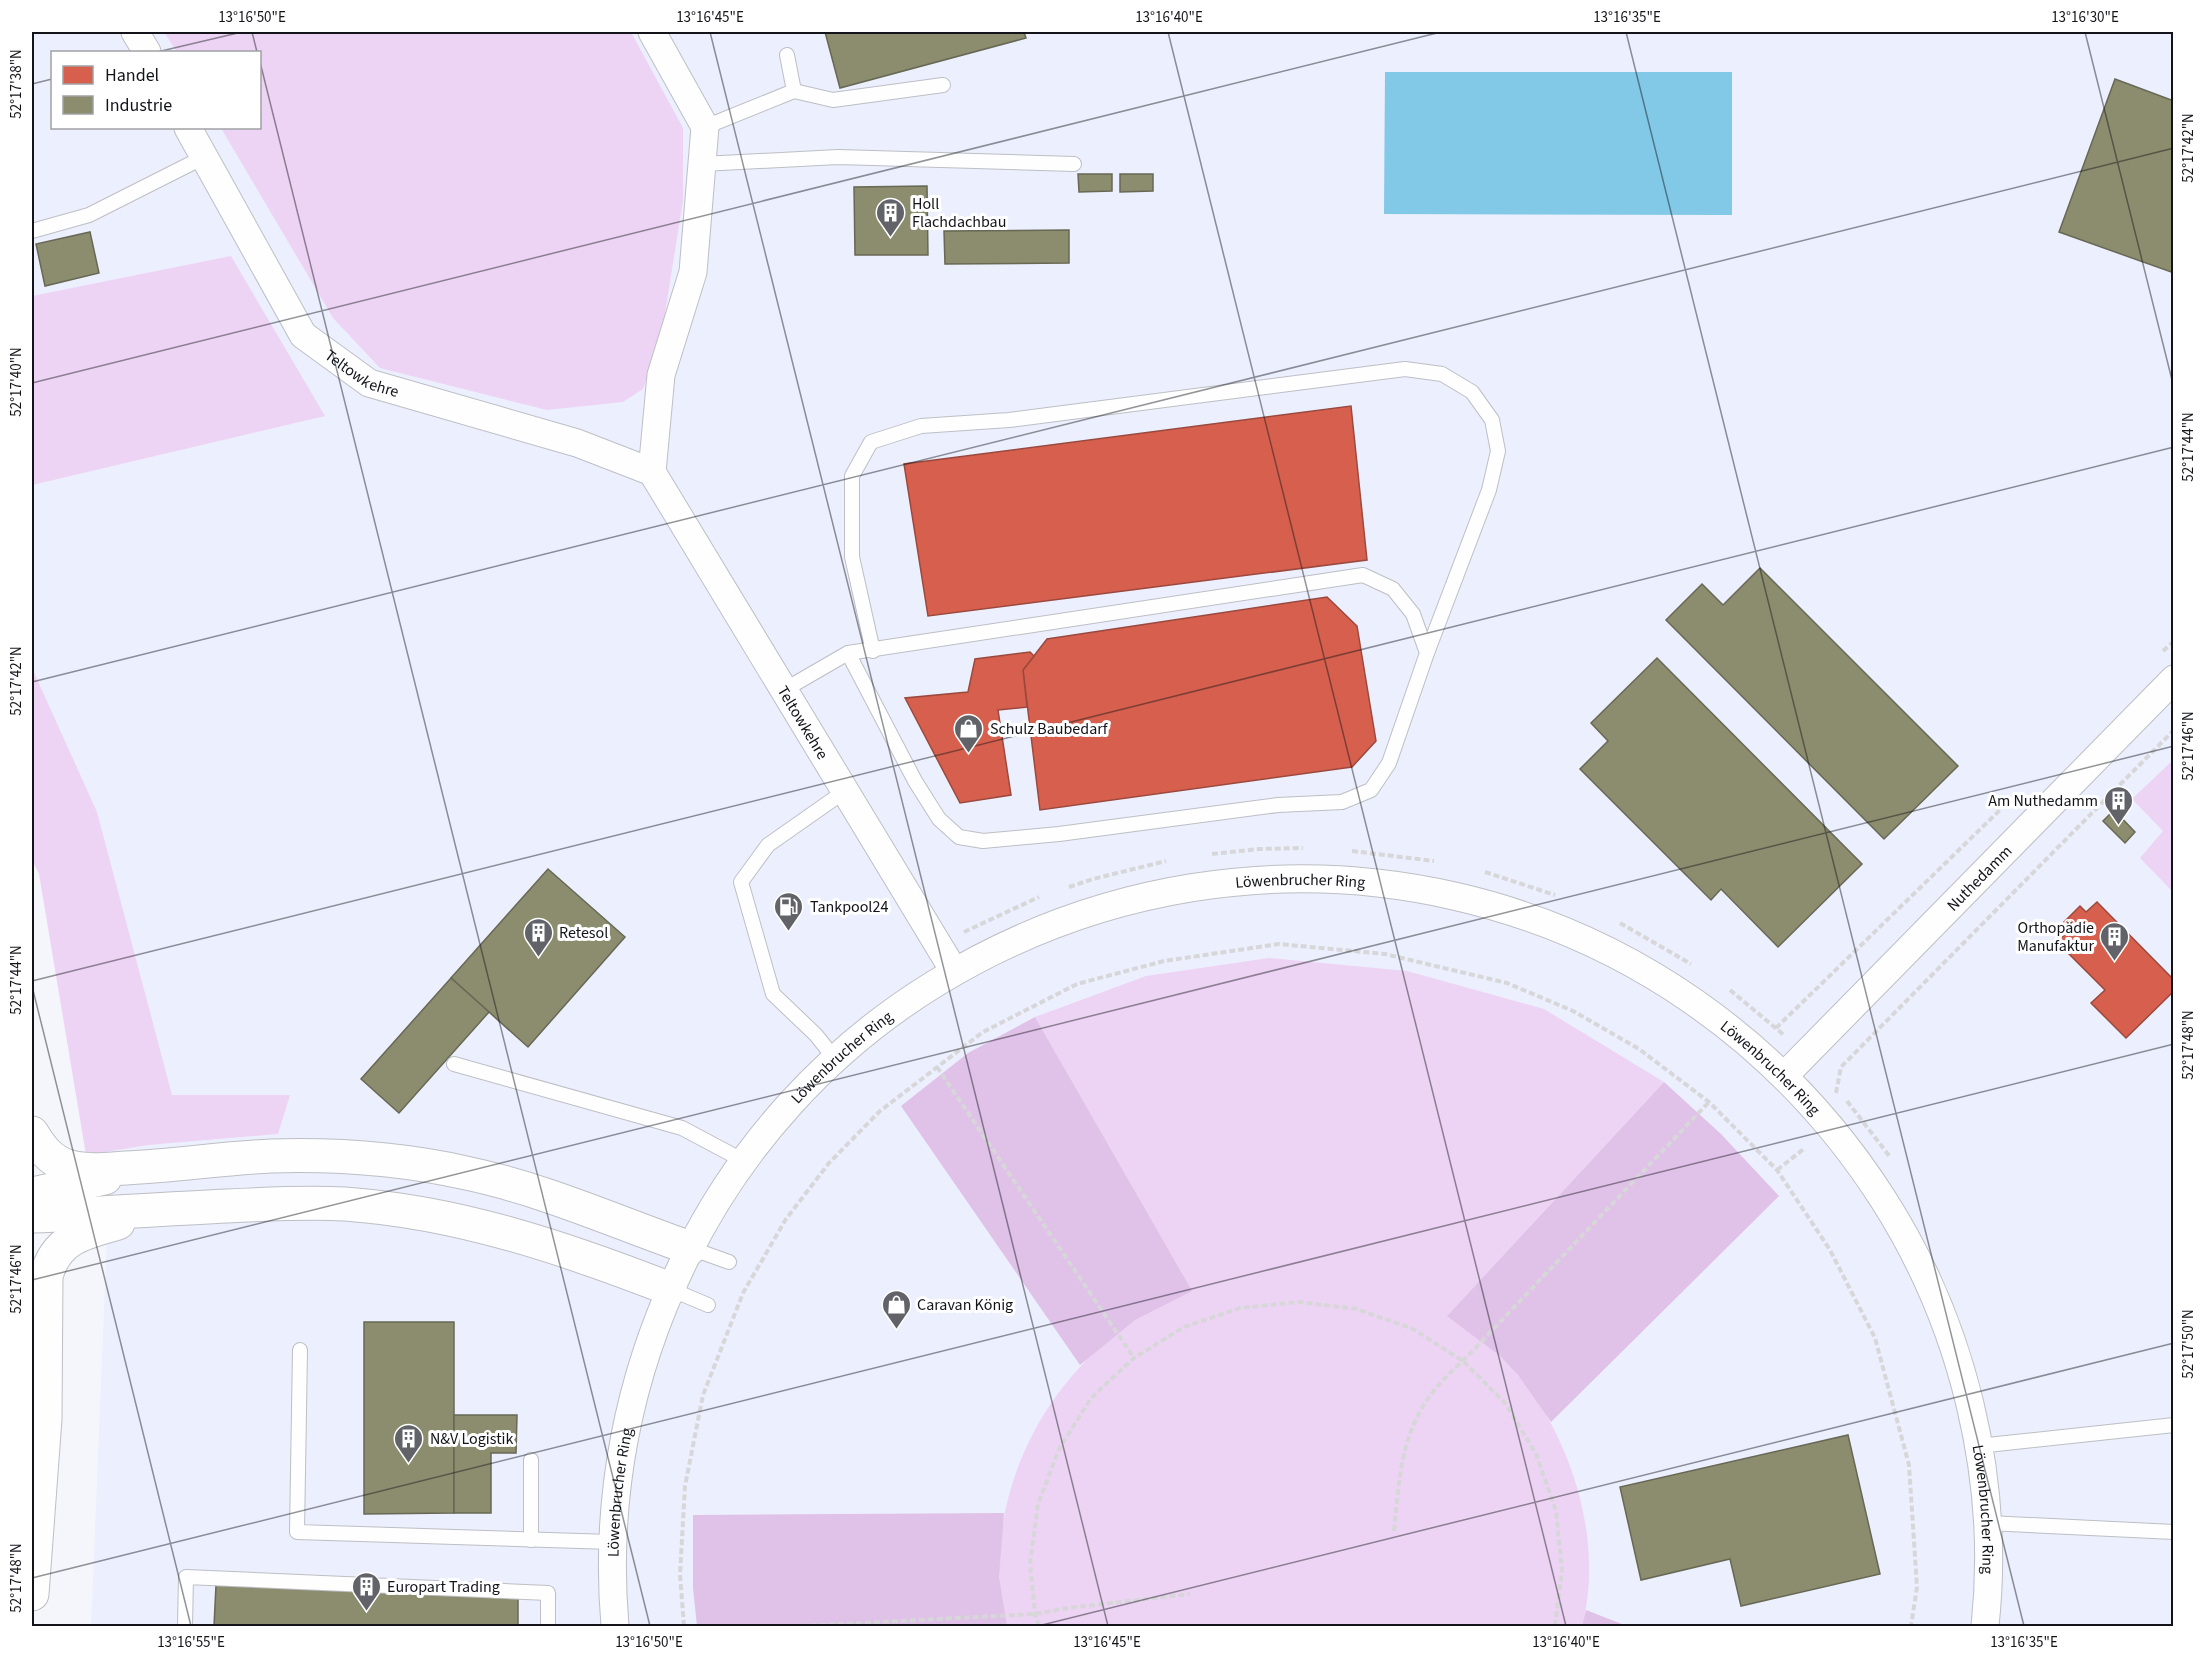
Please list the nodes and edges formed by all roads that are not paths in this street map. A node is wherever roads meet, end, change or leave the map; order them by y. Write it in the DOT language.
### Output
graph roads {
  1 [pos="135,32"];
  2 [pos="652,32"];
  3 [pos="146,51"];
  4 [pos="788,55"];
  5 [pos="943,85"];
  6 [pos="794,91"];
  7 [pos="705,127"];
  8 [pos="189,129"];
  9 [pos="204,157"];
  10 [pos="702,164"];
  11 [pos="1074,164"];
  12 [pos="32,231"];
  13 [pos="652,472"];
  14 [pos="873,651"];
  15 [pos="848,653"];
  16 [pos="1427,653"];
  17 [pos="2174,679"];
  18 [pos="784,690"];
  19 [pos="845,791"];
  20 [pos="954,971"];
  21 [pos="835,1059"];
  22 [pos="454,1064"];
  23 [pos="1784,1076"];
  24 [pos="32,1133"];
  25 [pos="744,1161"];
  26 [pos="162,1166"];
  27 [pos="32,1194"];
  28 [pos="167,1209"];
  29 [pos="32,1216"];
  30 [pos="690,1248"];
  31 [pos="729,1262"];
  32 [pos="670,1289"];
  33 [pos="708,1305"];
  34 [pos="300,1350"];
  35 [pos="2174,1425"];
  36 [pos="1978,1446"];
  37 [pos="531,1460"];
  38 [pos="1988,1522"];
  39 [pos="2174,1532"];
  40 [pos="531,1540"];
  41 [pos="612,1542"];
  42 [pos="32,1594"];
  43 [pos="185,1626"];
  44 [pos="548,1626"];
  45 [pos="615,1626"];
  46 [pos="1985,1626"];
  1 -- 3 [label="street"];
  2 -- 7 [label="street"];
  4 -- 6 [label="lane"];
  5 -- 6 [label="lane"];
  6 -- 7 [label="lane"];
  7 -- 10 [label="street"];
  8 -- 9 [label="street, Teltowkehre"];
  9 -- 12 [label="lane"];
  9 -- 13 [label="street, Teltowkehre"];
  10 -- 11 [label="lane"];
  10 -- 13 [label="street"];
  13 -- 18 [label="street, Teltowkehre"];
  14 -- 15 [label="lane"];
  14 -- 16 [label="lane"];
  14 -- 16 [label="lane"];
  15 -- 16 [label="lane"];
  15 -- 18 [label="lane"];
  17 -- 23 [label="street, Nuthedamm"];
  18 -- 19 [label="street, Teltowkehre"];
  19 -- 20 [label="street, Teltowkehre"];
  19 -- 21 [label="lane"];
  20 -- 21 [label="street, Löwenbrucher Ring"];
  20 -- 23 [label="street, Löwenbrucher Ring"];
  21 -- 25 [label="street, Löwenbrucher Ring"];
  22 -- 25 [label="lane"];
  23 -- 36 [label="street, Löwenbrucher Ring"];
  24 -- 26 [label="highway"];
  25 -- 30 [label="street, Löwenbrucher Ring"];
  26 -- 27 [label="highway"];
  26 -- 30 [label="highway"];
  28 -- 29 [label="highway"];
  28 -- 32 [label="highway"];
  28 -- 42 [label="highway"];
  30 -- 31 [label="lane"];
  30 -- 32 [label="street, Löwenbrucher Ring"];
  32 -- 33 [label="lane"];
  32 -- 41 [label="street, Löwenbrucher Ring"];
  34 -- 40 [label="lane"];
  35 -- 36 [label="lane"];
  36 -- 38 [label="street, Löwenbrucher Ring"];
  37 -- 40 [label="lane"];
  38 -- 39 [label="lane"];
  38 -- 46 [label="street, Löwenbrucher Ring"];
  40 -- 41 [label="lane"];
  41 -- 45 [label="street, Löwenbrucher Ring"];
  43 -- 44 [label="lane"];
}
